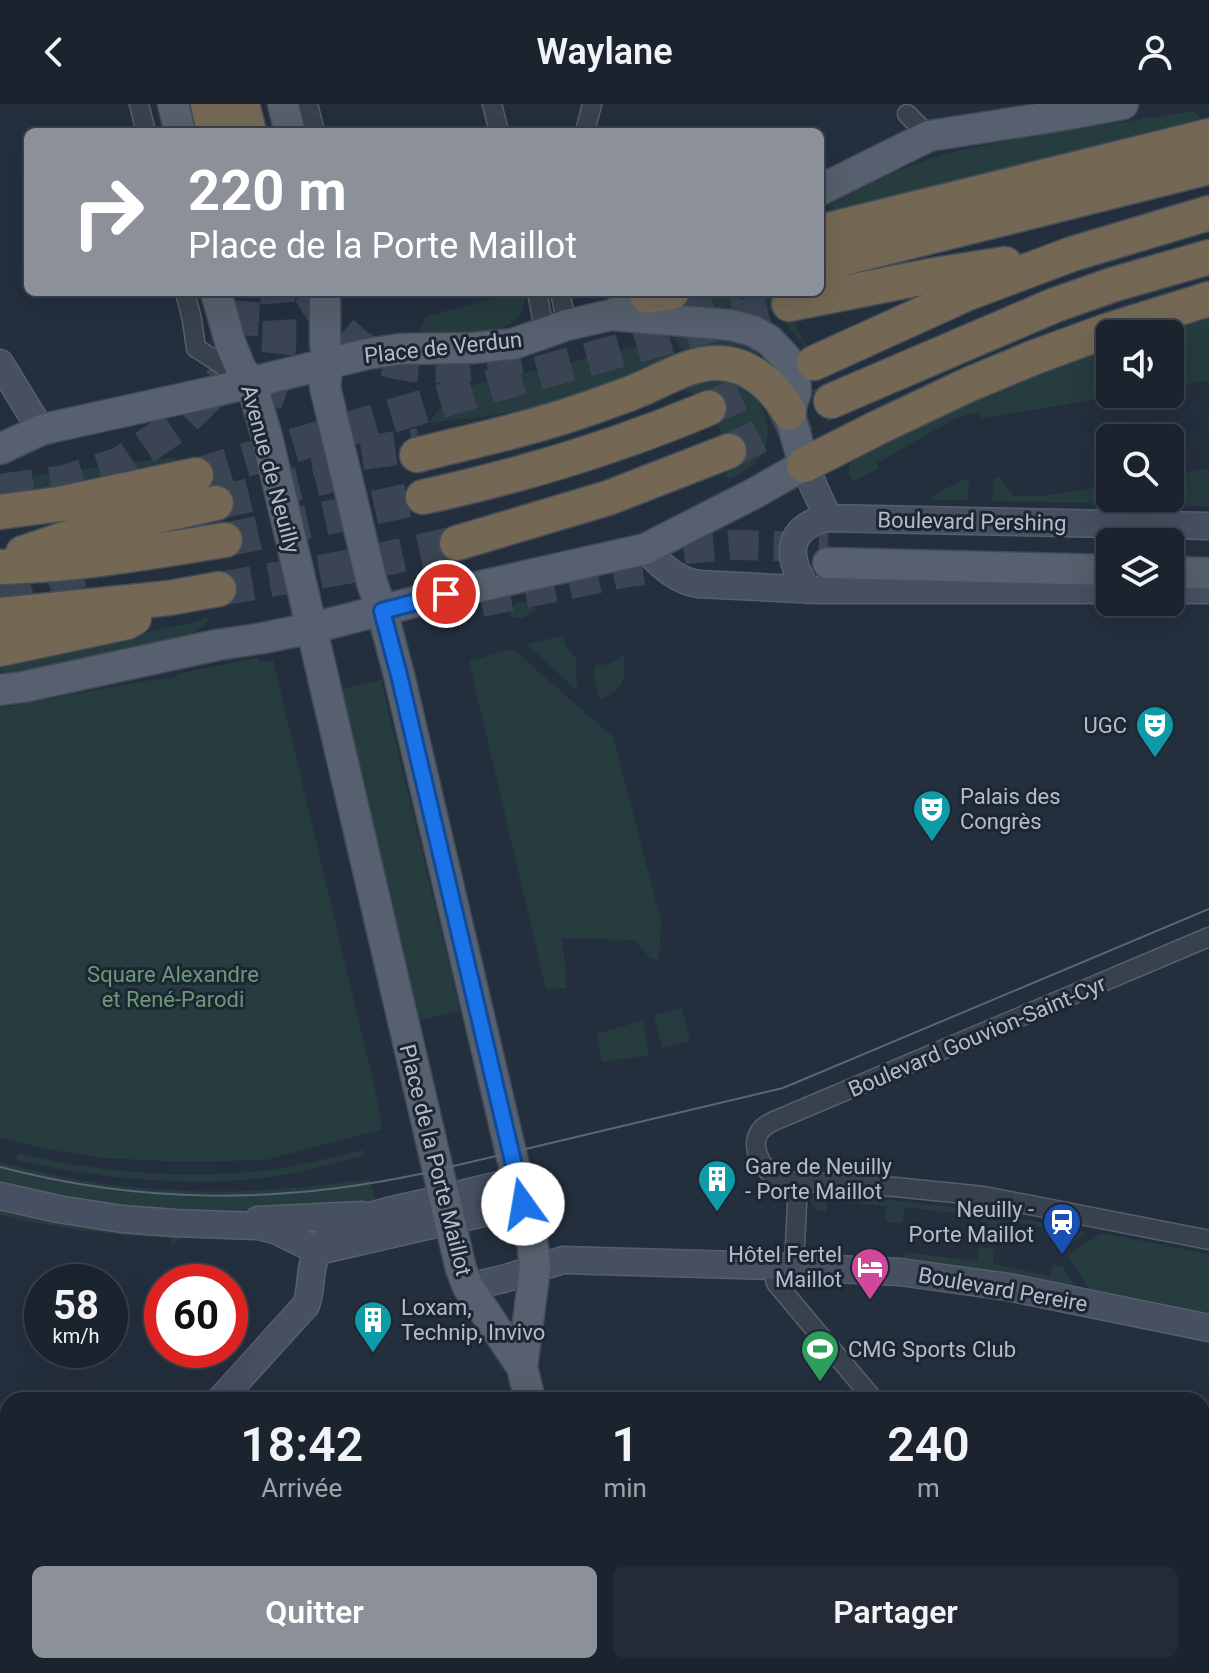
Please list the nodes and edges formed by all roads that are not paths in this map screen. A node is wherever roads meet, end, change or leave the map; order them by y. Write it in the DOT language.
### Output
graph roads {
  1 [pos="139,104"];
  2 [pos="173,104"];
  3 [pos="208,104"];
  4 [pos="242,104"];
  5 [pos="283,104"];
  6 [pos="308,104"];
  7 [pos="492,104"];
  8 [pos="592,104"];
  9 [pos="1123,104"];
  10 [pos="1034,111"];
  11 [pos="907,114"];
  12 [pos="145,128"];
  13 [pos="179,128"];
  14 [pos="213,128"];
  15 [pos="248,128"];
  16 [pos="289,128"];
  17 [pos="314,128"];
  18 [pos="498,128"];
  19 [pos="586,128"];
  20 [pos="929,136"];
  21 [pos="1209,136"];
  22 [pos="1209,167"];
  23 [pos="824,188"];
  24 [pos="1209,213"];
  25 [pos="824,231"];
  26 [pos="1072,254"];
  27 [pos="1209,257"];
  28 [pos="824,263"];
  29 [pos="186,296"];
  30 [pos="325,296"];
  31 [pos="539,296"];
  32 [pos="560,296"];
  33 [pos="651,296"];
  34 [pos="1209,299"];
  35 [pos="218,303"];
  36 [pos="789,304"];
  37 [pos="611,315"];
  38 [pos="556,330"];
  39 [pos="0,363"];
  40 [pos="328,363"];
  41 [pos="814,363"];
  42 [pos="251,382"];
  43 [pos="831,401"];
  44 [pos="709,408"];
  45 [pos="789,412"];
  46 [pos="41,430"];
  47 [pos="0,449"];
  48 [pos="418,450"];
  49 [pos="729,451"];
  50 [pos="804,465"];
  51 [pos="196,475"];
  52 [pos="423,497"];
  53 [pos="216,503"];
  54 [pos="0,512"];
  55 [pos="1209,526"];
  56 [pos="225,540"];
  57 [pos="829,542"];
  58 [pos="457,543"];
  59 [pos="645,549"];
  60 [pos="1096,552"];
  61 [pos="1184,554"];
  62 [pos="1209,554"];
  63 [pos="0,564"];
  64 [pos="1096,569"];
  65 [pos="1184,572"];
  66 [pos="1209,573"];
  67 [pos="219,589"];
  68 [pos="807,590"];
  69 [pos="1096,590"];
  70 [pos="1184,590"];
  71 [pos="1209,590"];
  72 [pos="169,598"];
  73 [pos="382,611"];
  74 [pos="0,615"];
  75 [pos="312,628"];
  76 [pos="0,649"];
  77 [pos="0,690"];
  78 [pos="1209,937"];
  79 [pos="798,1182"];
  80 [pos="520,1192"];
  81 [pos="0,1196"];
  82 [pos="447,1210"];
  83 [pos="372,1215"];
  84 [pos="214,1224"];
  85 [pos="1209,1240"];
  86 [pos="318,1251"];
  87 [pos="783,1266"];
  88 [pos="535,1268"];
  89 [pos="468,1287"];
  90 [pos="1209,1328"];
  91 [pos="522,1367"];
  92 [pos="227,1392"];
  93 [pos="528,1392"];
  94 [pos="867,1392"];
  1 -- 12 [label="street"];
  2 -- 13 [label="main road"];
  3 -- 14 [label="highway"];
  4 -- 15 [label="highway"];
  5 -- 16 [label="main road"];
  6 -- 17 [label="street"];
  7 -- 18 [label="street"];
  8 -- 19 [label="street"];
  9 -- 10 [label="main road"];
  10 -- 20 [label="main road"];
  11 -- 20 [label="street"];
  20 -- 23 [label="main road"];
  21 -- 25 [label="highway"];
  22 -- 28 [label="highway"];
  24 -- 26 [label="highway"];
  26 -- 36 [label="highway"];
  26 -- 41 [label="highway"];
  27 -- 43 [label="highway"];
  29 -- 42 [label="street"];
  30 -- 40 [label="main road"];
  31 -- 38 [label="street"];
  32 -- 38 [label="street"];
  33 -- 37 [label="main road"];
  34 -- 50 [label="highway"];
  35 -- 42 [label="main road, Avenue de Neuilly"];
  37 -- 38 [label="main road, Place de Verdun"];
  37 -- 45 [label="main road"];
  38 -- 40 [label="main road, Place de Verdun"];
  39 -- 46 [label="street"];
  40 -- 42 [label="main road, Place de Verdun"];
  40 -- 73 [label="main road"];
  42 -- 46 [label="main road, Place de Verdun"];
  42 -- 75 [label="main road, Avenue de Neuilly"];
  44 -- 52 [label="highway"];
  45 -- 48 [label="highway"];
  45 -- 50 [label="main road"];
  46 -- 47 [label="main road, Place de Verdun"];
  49 -- 58 [label="highway"];
  50 -- 57 [label="street"];
  50 -- 59 [label="main road"];
  51 -- 54 [label="highway"];
  53 -- 63 [label="highway"];
  55 -- 57 [label="street, Boulevard Pershing"];
  56 -- 63 [label="highway"];
  57 -- 60 [label="main road, Boulevard Pershing"];
  57 -- 64 [label="main road, Boulevard Pershing"];
  57 -- 68 [label="street"];
  59 -- 68 [label="street"];
  59 -- 73 [label="main road"];
  61 -- 62 [label="main road"];
  65 -- 66 [label="main road"];
  67 -- 72 [label="highway"];
  68 -- 69 [label="street"];
  70 -- 71 [label="street"];
  72 -- 74 [label="highway"];
  72 -- 76 [label="highway"];
  73 -- 75 [label="main road"];
  73 -- 80 [label="main road"];
  75 -- 77 [label="main road"];
  75 -- 82 [label="main road, Place de la Porte Maillot"];
  78 -- 79 [label="street, Boulevard Gouvion-Saint-Cyr"];
  79 -- 85 [label="street"];
  79 -- 87 [label="street"];
  80 -- 82 [label="street"];
  80 -- 88 [label="main road"];
  81 -- 84 [label="street"];
  82 -- 83 [label="street"];
  82 -- 86 [label="street"];
  82 -- 89 [label="main road, Place de la Porte Maillot"];
  83 -- 84 [label="street"];
  83 -- 86 [label="street"];
  84 -- 86 [label="street"];
  86 -- 92 [label="street"];
  87 -- 88 [label="street, Boulevard Pereire"];
  87 -- 90 [label="street, Boulevard Pereire"];
  87 -- 94 [label="street"];
  88 -- 89 [label="street, Boulevard Pereire"];
  88 -- 91 [label="main road"];
  89 -- 91 [label="main road, Place de la Porte Maillot"];
  91 -- 93 [label="main road"];
}
